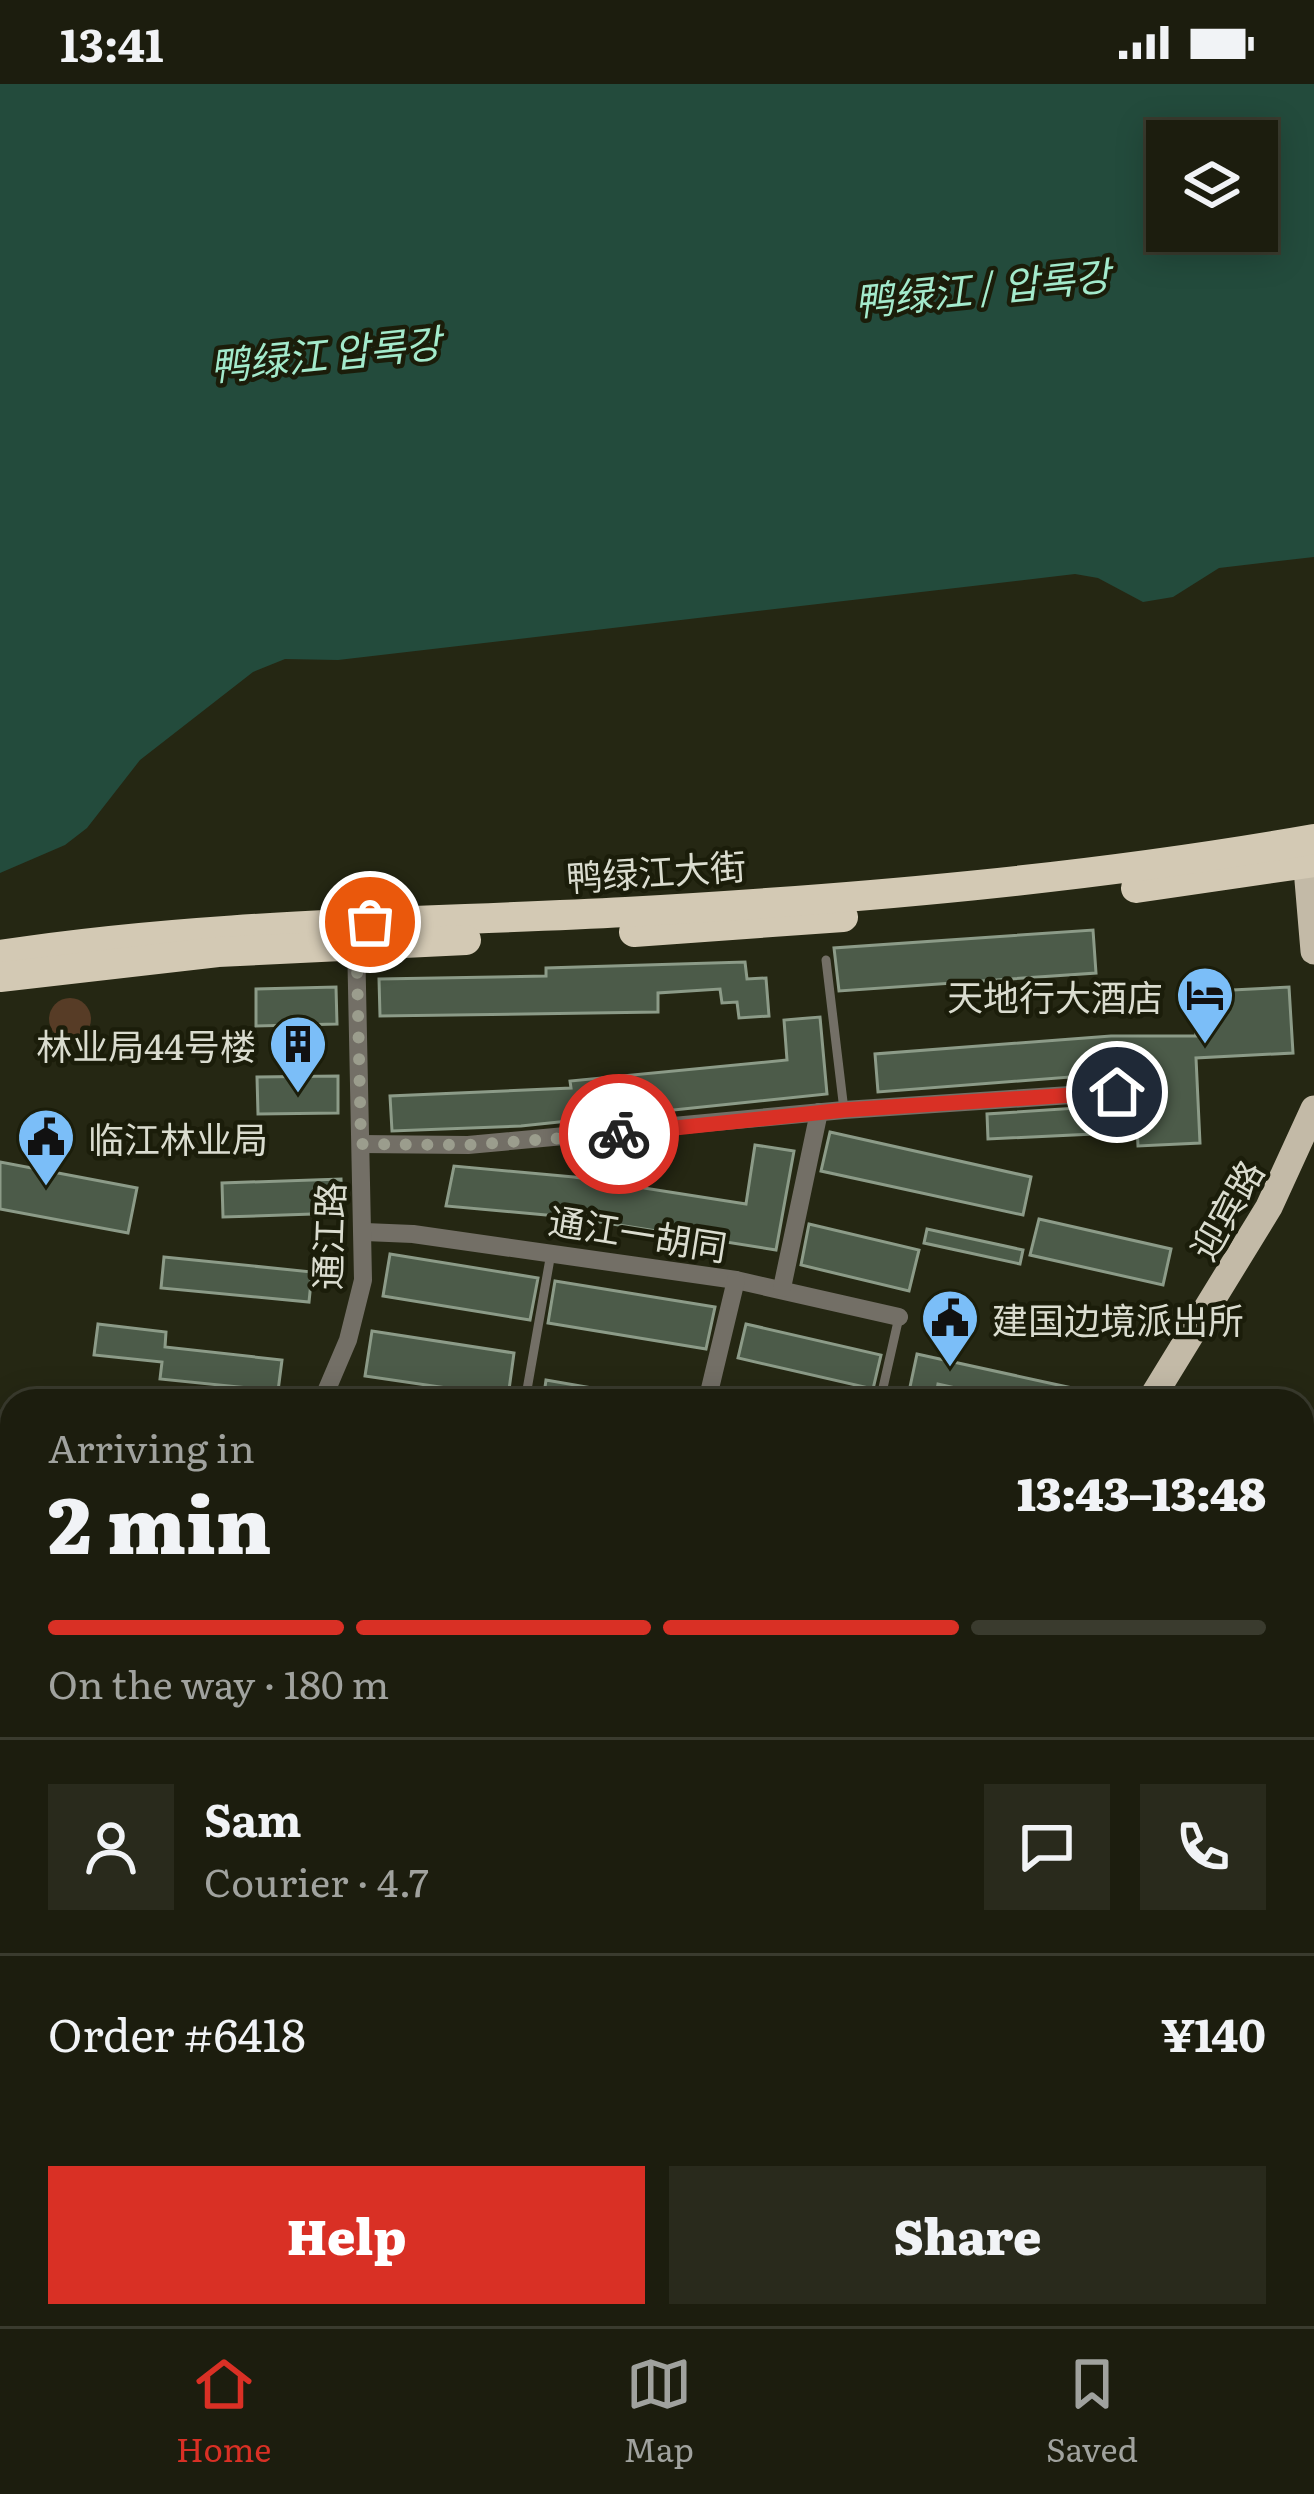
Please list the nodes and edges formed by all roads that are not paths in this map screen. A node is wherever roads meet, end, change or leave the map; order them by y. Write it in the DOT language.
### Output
graph roads {
  1 [pos="1310,851"];
  2 [pos="356,934"];
  3 [pos="1314,951"];
  4 [pos="0,956"];
  5 [pos="826,960"];
  6 [pos="0,977"];
  7 [pos="1117,1092"];
  8 [pos="1314,1109"];
  9 [pos="844,1110"];
  10 [pos="819,1112"];
  11 [pos="361,1144"];
  12 [pos="365,1232"];
  13 [pos="551,1252"];
  14 [pos="736,1280"];
  15 [pos="782,1288"];
  16 [pos="899,1317"];
  17 [pos="327,1389"];
  18 [pos="527,1389"];
  19 [pos="710,1389"];
  20 [pos="883,1389"];
  21 [pos="1157,1389"];
  1 -- 2 [label="highway, 鸭绿江大街"];
  1 -- 3 [label="main road"];
  2 -- 4 [label="highway, 鸭绿江大街"];
  2 -- 6 [label="highway, 鸭绿江大街"];
  2 -- 11 [label="street, 通江路"];
  5 -- 9 [label="lane"];
  7 -- 9 [label="street"];
  8 -- 21 [label="main road, 迎宾路"];
  9 -- 10 [label="street"];
  10 -- 11 [label="street"];
  10 -- 15 [label="street"];
  11 -- 12 [label="street, 通江路"];
  12 -- 13 [label="street, 通江一胡同"];
  12 -- 17 [label="street, 通江路"];
  13 -- 14 [label="street, 通江一胡同"];
  13 -- 18 [label="lane"];
  14 -- 15 [label="street, 通江一胡同"];
  14 -- 19 [label="street"];
  15 -- 16 [label="street, 通江一胡同"];
  16 -- 20 [label="lane"];
}
